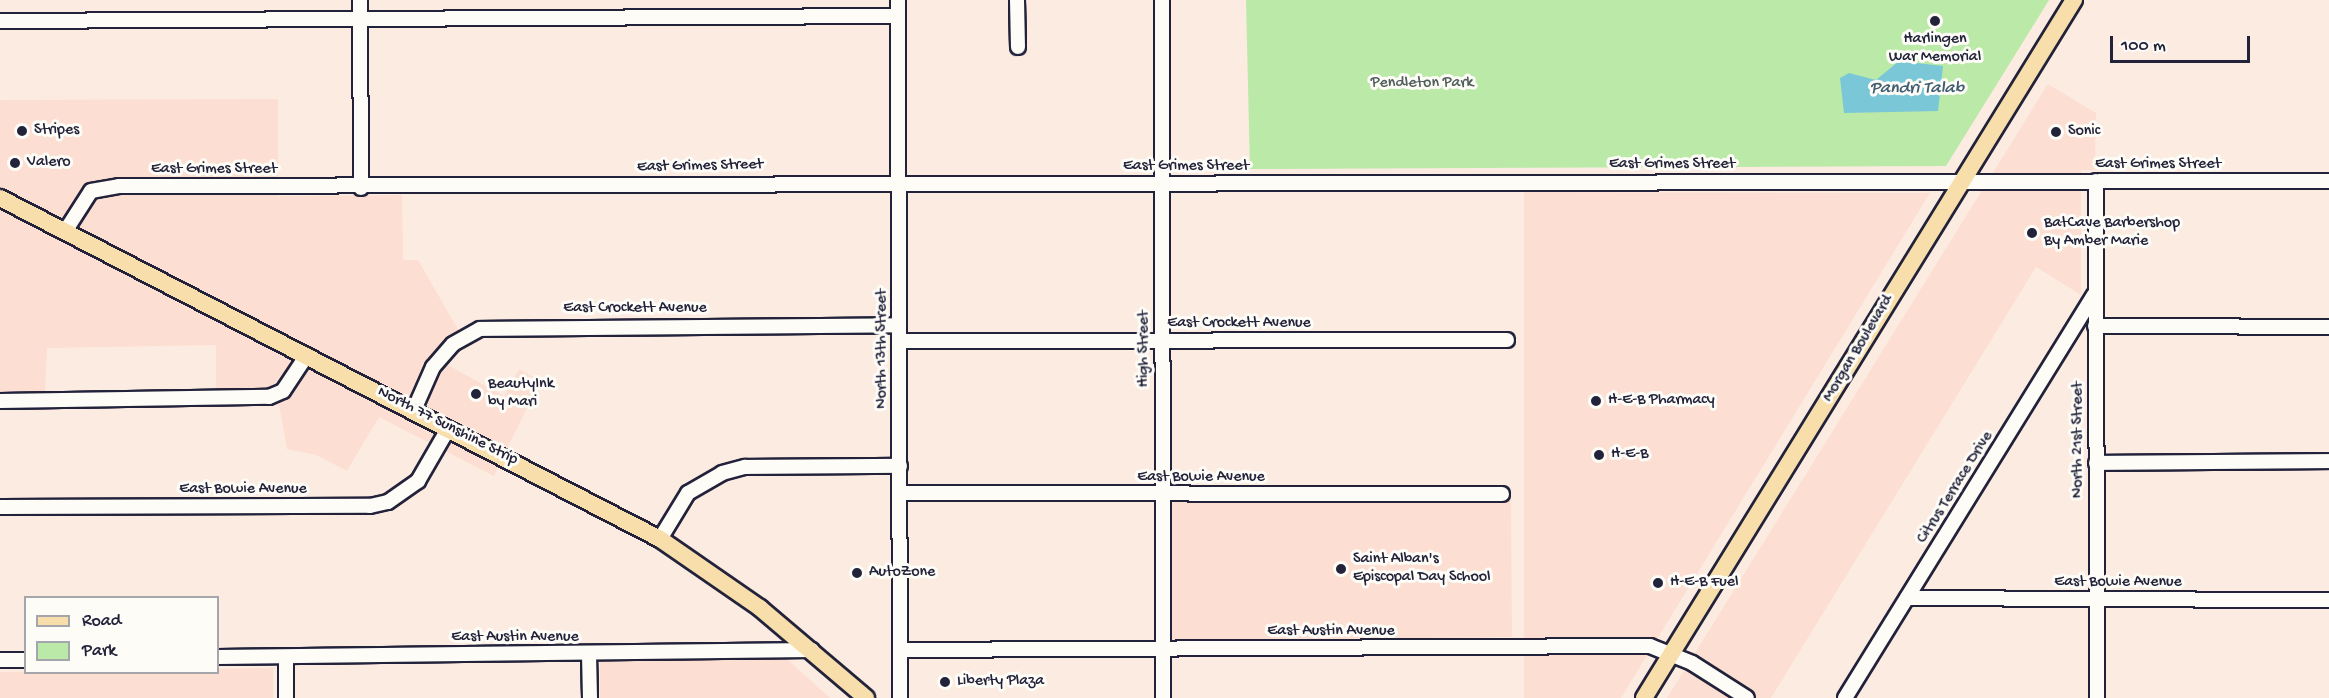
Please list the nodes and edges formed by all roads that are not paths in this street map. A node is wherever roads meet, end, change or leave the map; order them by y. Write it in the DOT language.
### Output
graph roads {
  1 [pos="360,0"];
  2 [pos="898,0"];
  3 [pos="1017,0"];
  4 [pos="1162,0"];
  5 [pos="2074,0"];
  6 [pos="898,16"];
  7 [pos="360,19"];
  8 [pos="0,21"];
  9 [pos="1017,47"];
  10 [pos="899,181"];
  11 [pos="1961,181"];
  12 [pos="2096,181"];
  13 [pos="2329,181"];
  14 [pos="1162,183"];
  15 [pos="361,188"];
  16 [pos="0,198"];
  17 [pos="66,231"];
  18 [pos="2094,295"];
  19 [pos="899,325"];
  20 [pos="2095,326"];
  21 [pos="2329,327"];
  22 [pos="1162,340"];
  23 [pos="1507,340"];
  24 [pos="899,341"];
  25 [pos="307,355"];
  26 [pos="0,401"];
  27 [pos="414,410"];
  28 [pos="448,429"];
  29 [pos="2329,461"];
  30 [pos="2096,463"];
  31 [pos="900,466"];
  32 [pos="900,493"];
  33 [pos="1502,494"];
  34 [pos="1163,495"];
  35 [pos="0,507"];
  36 [pos="660,539"];
  37 [pos="1907,598"];
  38 [pos="2098,600"];
  39 [pos="2329,600"];
  40 [pos="1163,649"];
  41 [pos="812,650"];
  42 [pos="901,650"];
  43 [pos="589,654"];
  44 [pos="1671,654"];
  45 [pos="219,657"];
  46 [pos="286,657"];
  47 [pos="0,660"];
  48 [pos="24,660"];
  49 [pos="286,698"];
  50 [pos="590,698"];
  51 [pos="866,698"];
  52 [pos="900,698"];
  53 [pos="1163,698"];
  54 [pos="1644,698"];
  55 [pos="1747,698"];
  56 [pos="1845,698"];
  57 [pos="2097,698"];
  1 -- 7 [label="street"];
  2 -- 6 [label="street, North 13th Street"];
  3 -- 9 [label="street"];
  4 -- 14 [label="street, High Street"];
  5 -- 11 [label="main road, Morgan Boulevard"];
  6 -- 7 [label="street"];
  6 -- 10 [label="street, North 13th Street"];
  7 -- 8 [label="street"];
  7 -- 15 [label="street"];
  10 -- 14 [label="street, East Grimes Street"];
  10 -- 15 [label="street, East Grimes Street"];
  10 -- 19 [label="street, North 13th Street"];
  11 -- 12 [label="street, East Grimes Street"];
  11 -- 14 [label="street, East Grimes Street"];
  11 -- 44 [label="main road, Morgan Boulevard"];
  12 -- 13 [label="street, East Grimes Street"];
  12 -- 18 [label="street, North 21st Street"];
  14 -- 22 [label="street, High Street"];
  15 -- 17 [label="street, East Grimes Street"];
  16 -- 17 [label="main road, North 77 Sunshine Strip"];
  17 -- 25 [label="main road, North 77 Sunshine Strip"];
  18 -- 20 [label="street, North 21st Street"];
  18 -- 37 [label="street, Citrus Terrace Drive"];
  19 -- 24 [label="street, North 13th Street"];
  19 -- 27 [label="street, East Crockett Avenue"];
  20 -- 21 [label="street"];
  20 -- 30 [label="street, North 21st Street"];
  22 -- 23 [label="street, East Crockett Avenue"];
  22 -- 24 [label="street, East Crockett Avenue"];
  22 -- 34 [label="street, High Street"];
  24 -- 31 [label="street, North 13th Street"];
  25 -- 26 [label="street"];
  25 -- 27 [label="main road, North 77 Sunshine Strip"];
  27 -- 28 [label="main road, North 77 Sunshine Strip"];
  28 -- 35 [label="street, East Bowie Avenue"];
  28 -- 36 [label="main road, North 77 Sunshine Strip"];
  29 -- 30 [label="street"];
  30 -- 38 [label="street, North 21st Street"];
  31 -- 32 [label="street, North 13th Street"];
  31 -- 36 [label="street"];
  32 -- 34 [label="street, East Bowie Avenue"];
  32 -- 42 [label="street, North 13th Street"];
  33 -- 34 [label="street, East Bowie Avenue"];
  34 -- 40 [label="street, High Street"];
  36 -- 41 [label="main road, North 77 Sunshine Strip"];
  37 -- 38 [label="street, East Bowie Avenue"];
  37 -- 56 [label="street, Citrus Terrace Drive"];
  38 -- 39 [label="street, East Bowie Avenue"];
  38 -- 57 [label="street, North 21st Street"];
  40 -- 42 [label="street, East Austin Avenue"];
  40 -- 44 [label="street, East Austin Avenue"];
  40 -- 53 [label="street, High Street"];
  41 -- 43 [label="street, East Austin Avenue"];
  41 -- 51 [label="main road, North 77 Sunshine Strip"];
  42 -- 52 [label="street, North 13th Street"];
  43 -- 46 [label="street, East Austin Avenue"];
  43 -- 50 [label="street"];
  44 -- 54 [label="main road, Morgan Boulevard"];
  44 -- 55 [label="street, East Austin Avenue"];
  45 -- 46 [label="street, East Austin Avenue"];
  46 -- 49 [label="street"];
  47 -- 48 [label="street"];
}
